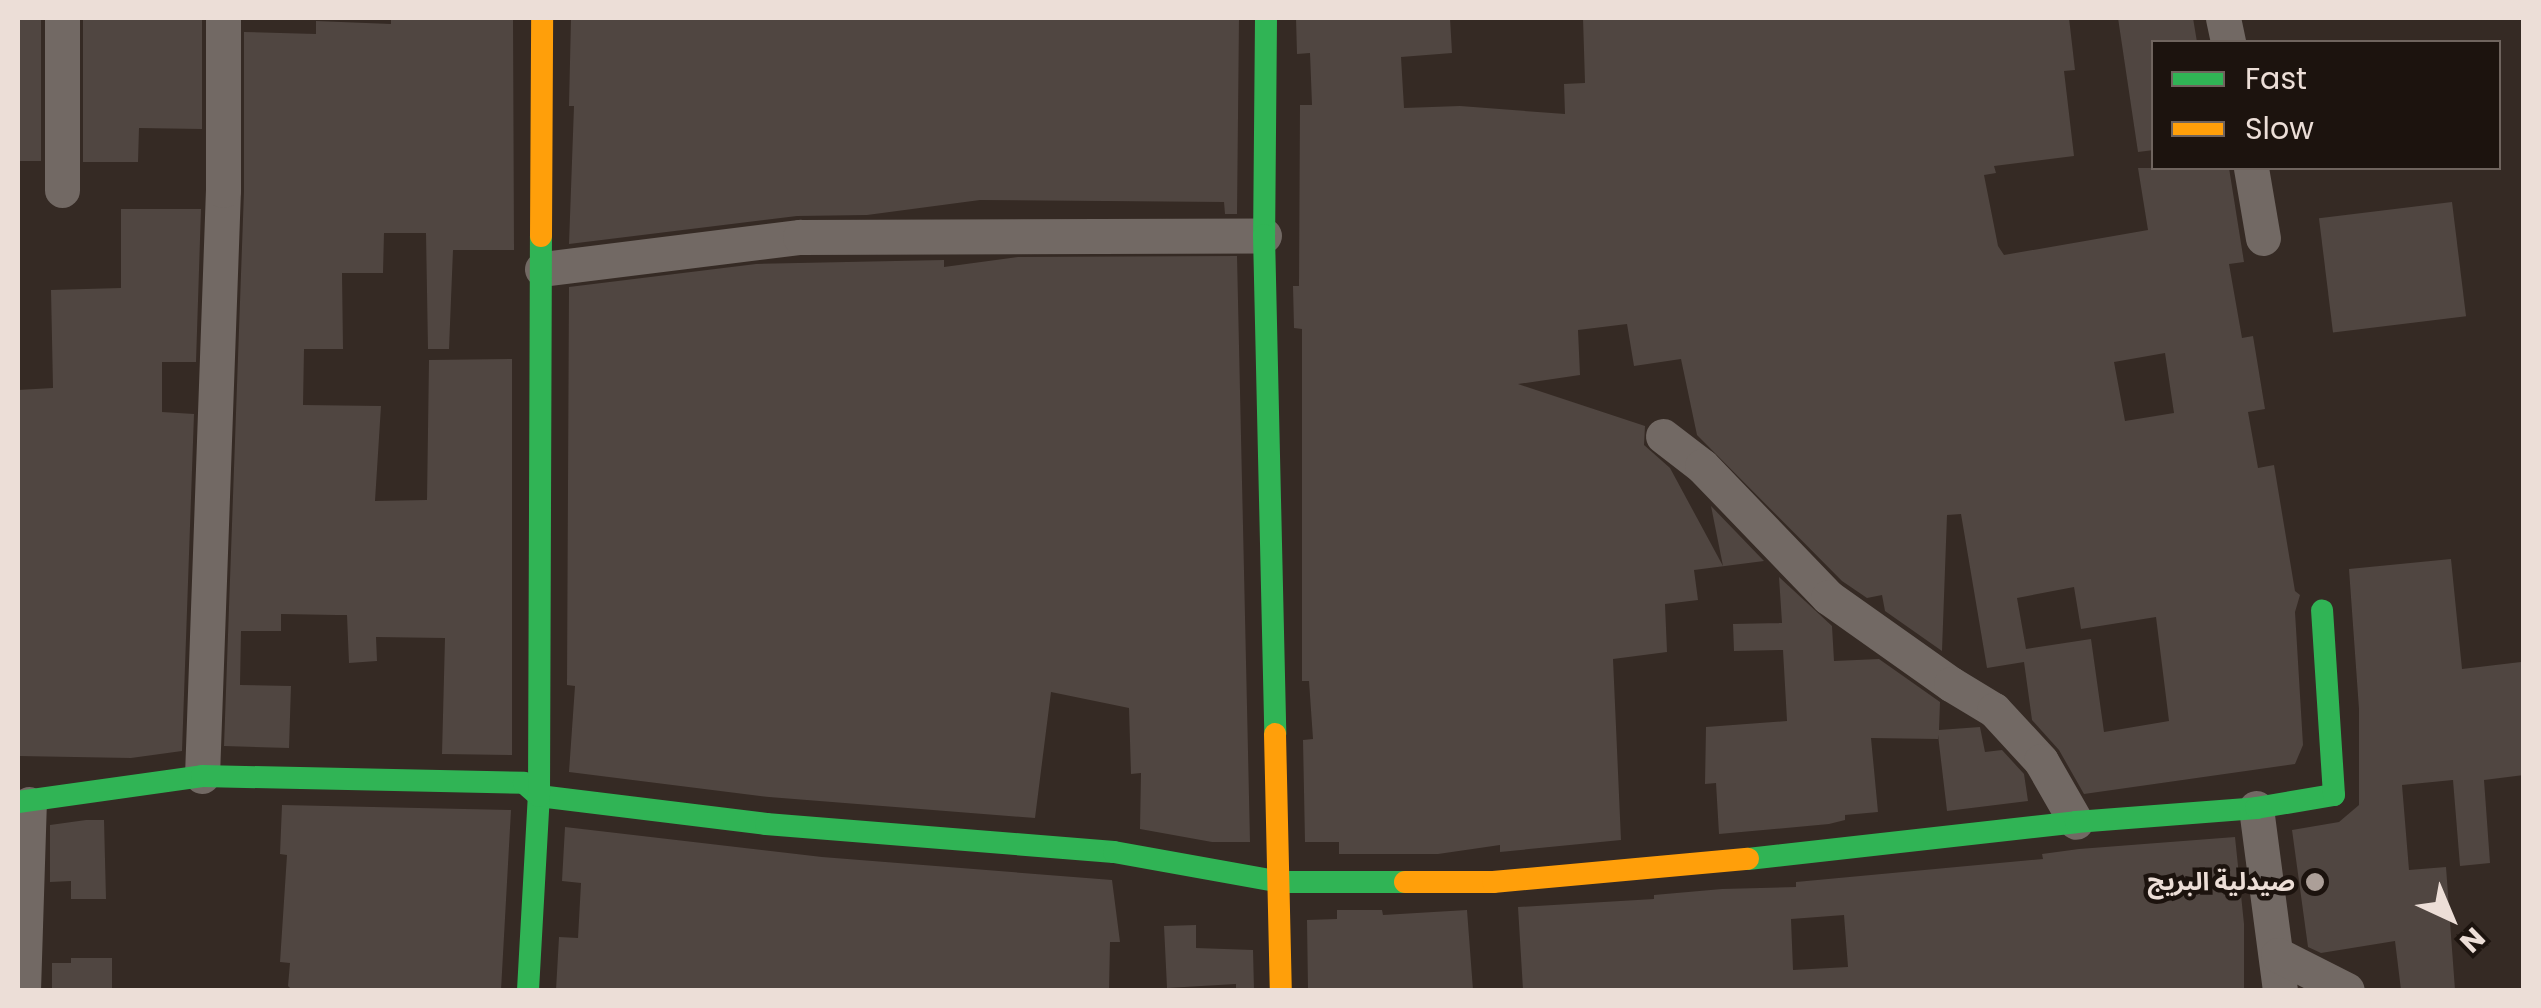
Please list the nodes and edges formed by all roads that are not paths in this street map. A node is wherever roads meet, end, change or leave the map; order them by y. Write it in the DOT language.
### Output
graph roads {
  1 [pos="62,18"];
  2 [pos="223,18"];
  3 [pos="542,18"];
  4 [pos="1266,18"];
  5 [pos="2250,170"];
  6 [pos="62,190"];
  7 [pos="1264,235"];
  8 [pos="2264,238"];
  9 [pos="542,269"];
  10 [pos="1662,436"];
  11 [pos="2322,610"];
  12 [pos="202,776"];
  13 [pos="539,796"];
  14 [pos="23,803"];
  15 [pos="2256,808"];
  16 [pos="2076,822"];
  17 [pos="1281,882"];
  18 [pos="2278,954"];
  19 [pos="23,990"];
  20 [pos="528,990"];
  21 [pos="1281,990"];
  22 [pos="2280,990"];
  23 [pos="2347,990"];
  1 -- 6 [label="street"];
  2 -- 12 [label="street"];
  3 -- 9 [label="street"];
  4 -- 7 [label="street"];
  5 -- 8 [label="street"];
  7 -- 9 [label="street"];
  7 -- 17 [label="street"];
  9 -- 13 [label="street"];
  10 -- 16 [label="street"];
  11 -- 15 [label="street"];
  12 -- 13 [label="street"];
  12 -- 14 [label="street"];
  13 -- 17 [label="street"];
  13 -- 20 [label="street"];
  14 -- 19 [label="street"];
  15 -- 16 [label="street"];
  15 -- 18 [label="street"];
  16 -- 17 [label="street"];
  17 -- 21 [label="street"];
  18 -- 22 [label="street"];
  18 -- 23 [label="street"];
}
